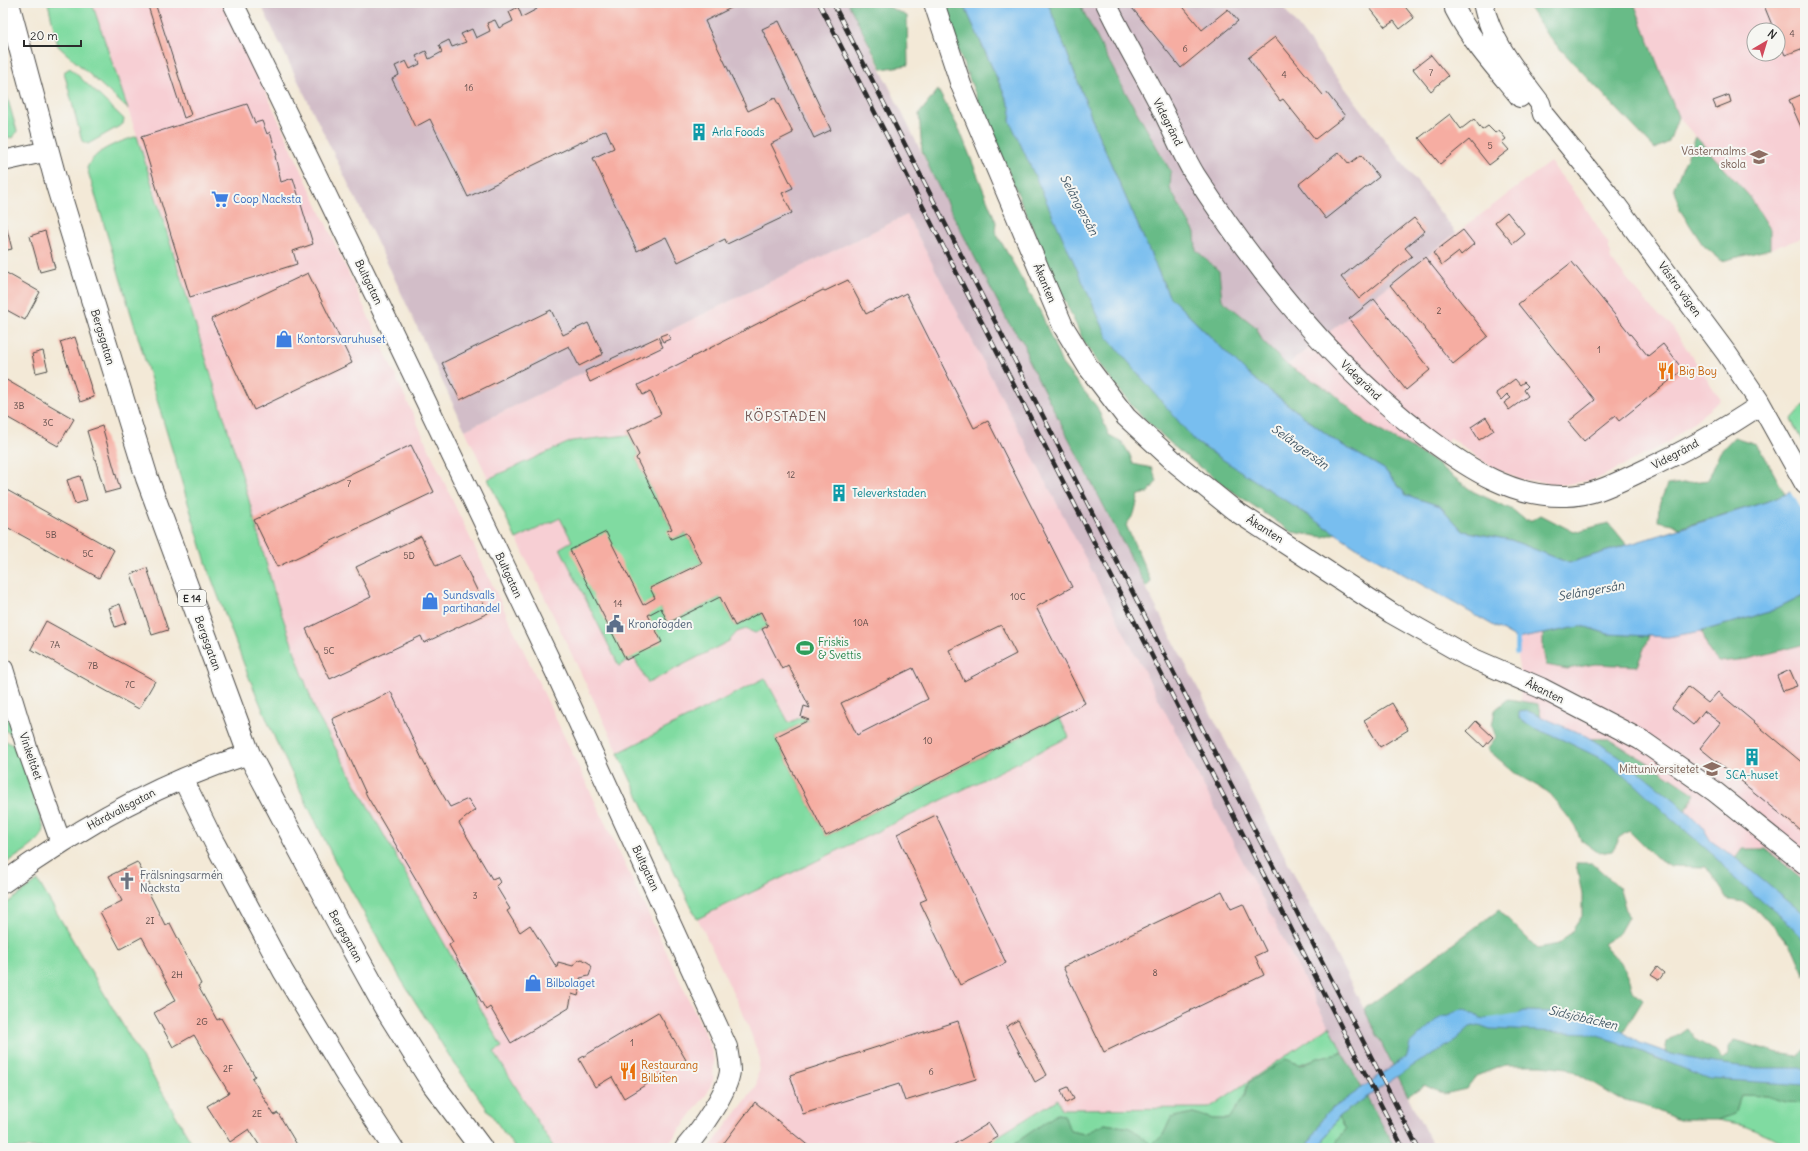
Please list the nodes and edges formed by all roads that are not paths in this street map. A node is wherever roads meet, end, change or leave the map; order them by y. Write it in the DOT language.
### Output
graph roads {
  1 [pos="7,3"];
  2 [pos="233,3"];
  3 [pos="934,3"];
  4 [pos="1106,3"];
  5 [pos="1483,3"];
  6 [pos="1450,6"];
  7 [pos="1543,114"];
  8 [pos="48,151"];
  9 [pos="3,161"];
  10 [pos="1760,405"];
  11 [pos="1803,481"];
  12 [pos="3,669"];
  13 [pos="249,754"];
  14 [pos="183,779"];
  15 [pos="61,843"];
  16 [pos="1805,864"];
  17 [pos="3,883"];
  18 [pos="393,1148"];
  19 [pos="481,1148"];
  20 [pos="684,1148"];
  1 -- 8 [label="highway, Bergsgatan / E 14"];
  2 -- 20 [label="street, Bultgatan"];
  3 -- 16 [label="street, Åkanten"];
  4 -- 10 [label="street, Videgränd"];
  5 -- 6 [label="street"];
  5 -- 7 [label="street, Västra vägen"];
  6 -- 7 [label="street, Västra vägen"];
  7 -- 10 [label="street, Västra vägen"];
  8 -- 9 [label="street"];
  8 -- 13 [label="highway, Bergsgatan / E 14"];
  10 -- 11 [label="street, Västra vägen"];
  12 -- 15 [label="street, Vinkeltået"];
  13 -- 14 [label="street, Hårdvallsgatan"];
  13 -- 19 [label="highway, Bergsgatan / E 14"];
  14 -- 15 [label="street, Hårdvallsgatan"];
  14 -- 18 [label="street"];
  15 -- 17 [label="street, Hårdvallsgatan"];
}
